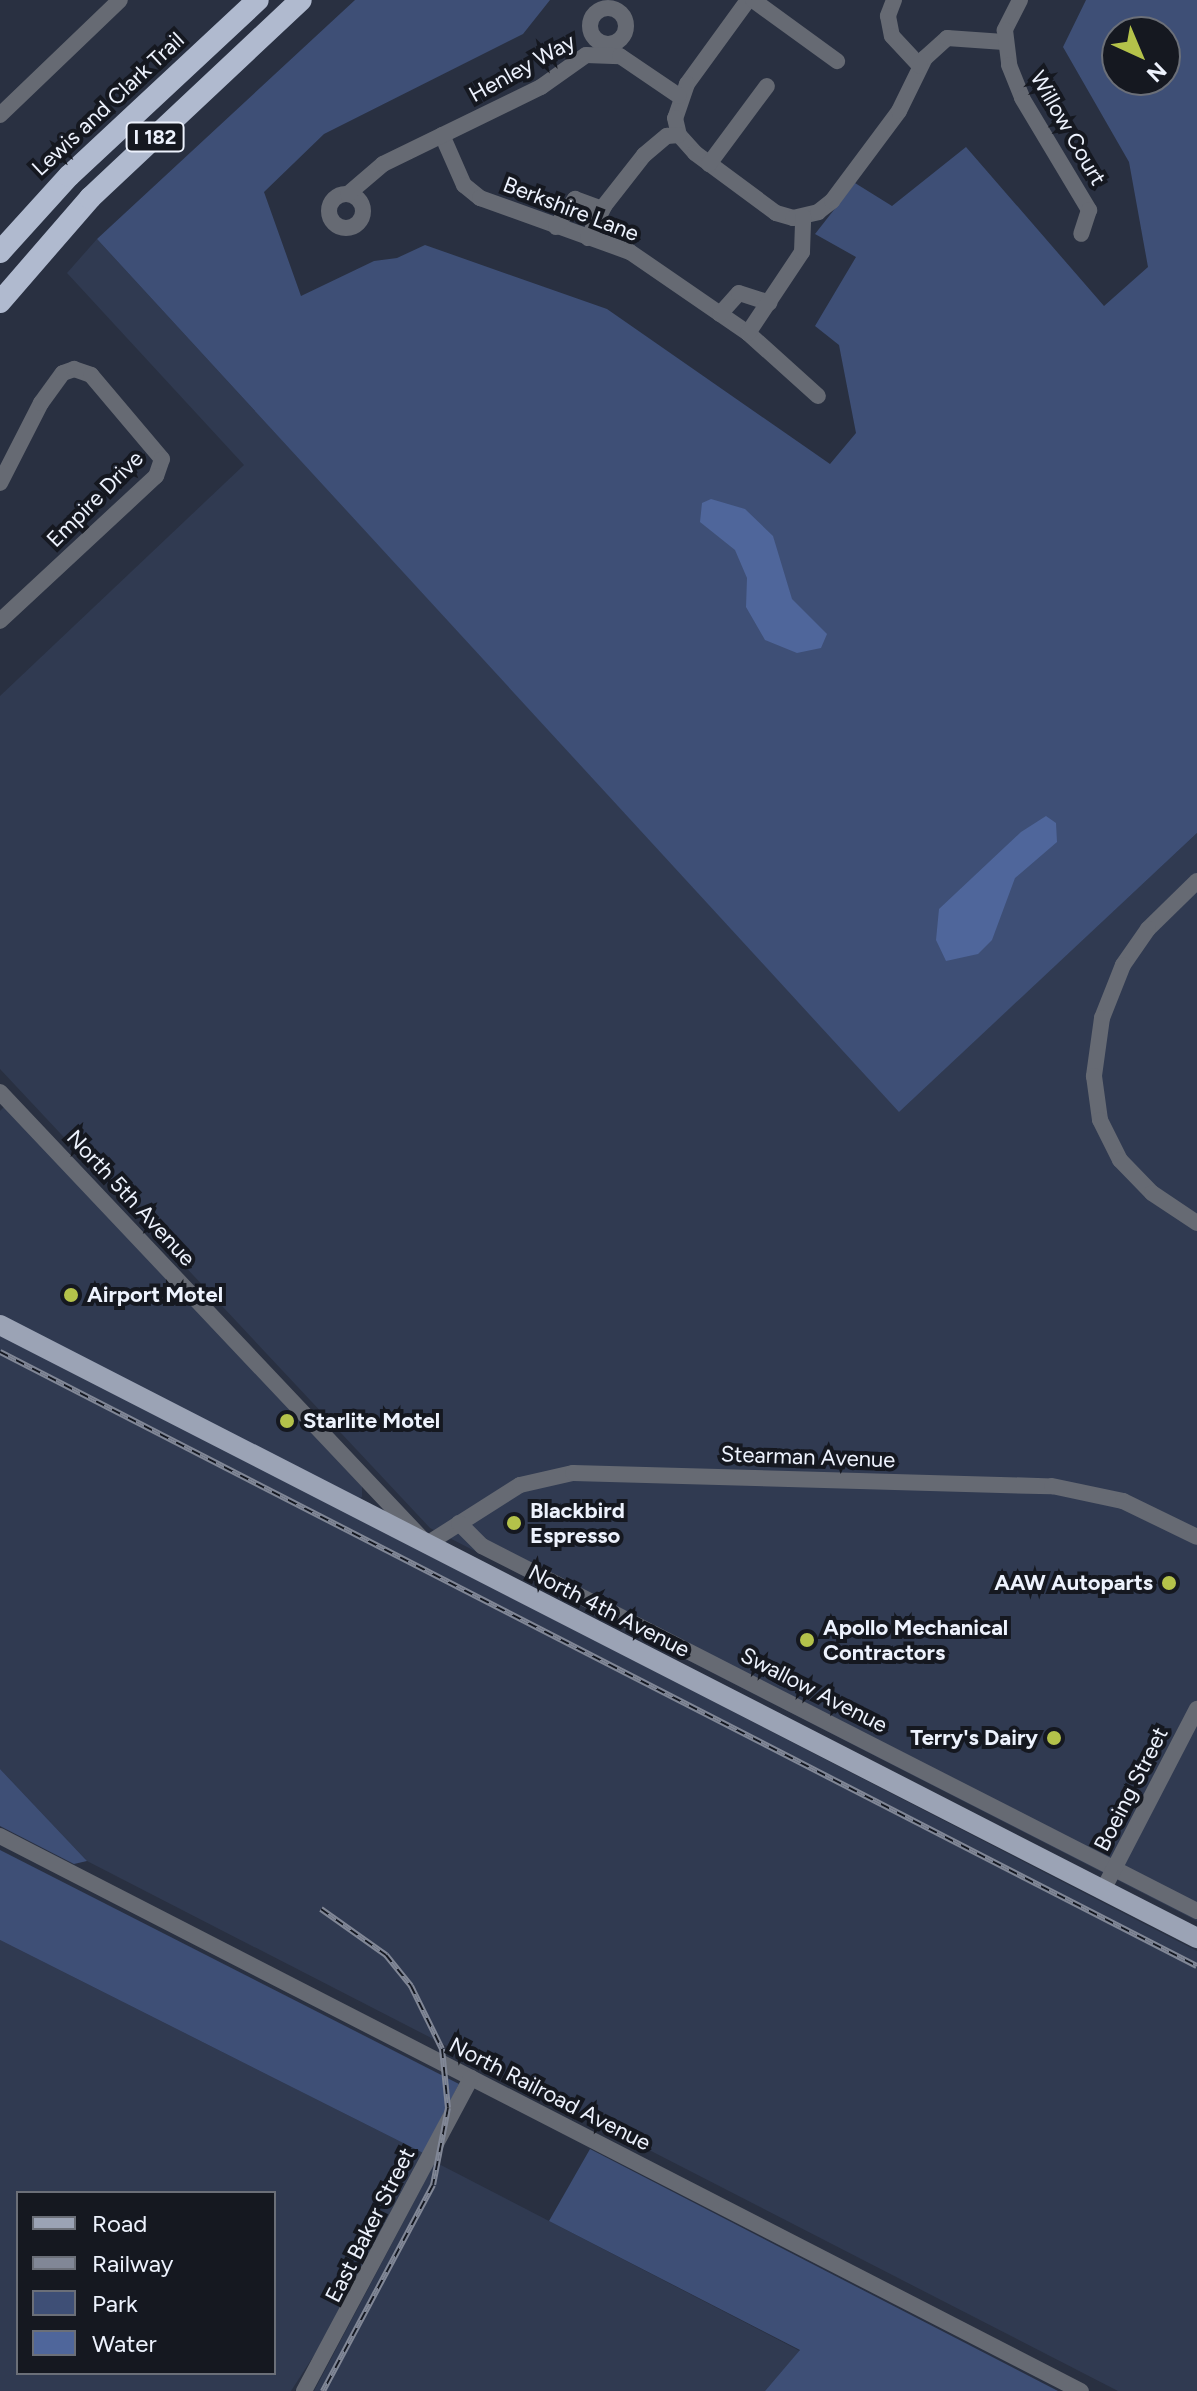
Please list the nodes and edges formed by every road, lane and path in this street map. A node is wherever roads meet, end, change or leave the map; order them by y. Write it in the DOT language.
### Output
graph roads {
  1 [pos="120,0"];
  2 [pos="258,0"];
  3 [pos="301,0"];
  4 [pos="750,0"];
  5 [pos="894,0"];
  6 [pos="1020,0"];
  7 [pos="1004,42"];
  8 [pos="837,61"];
  9 [pos="920,66"];
  10 [pos="767,86"];
  11 [pos="679,96"];
  12 [pos="0,115"];
  13 [pos="442,135"];
  14 [pos="679,135"];
  15 [pos="709,164"];
  16 [pos="348,194"];
  17 [pos="602,209"];
  18 [pos="803,217"];
  19 [pos="556,227"];
  20 [pos="1081,234"];
  21 [pos="588,238"];
  22 [pos="0,252"];
  23 [pos="16,280"];
  24 [pos="0,302"];
  25 [pos="769,303"];
  26 [pos="0,310"];
  27 [pos="720,314"];
  28 [pos="748,333"];
  29 [pos="818,396"];
  30 [pos="0,483"];
  31 [pos="0,621"];
  32 [pos="1197,881"];
  33 [pos="2,1097"];
  34 [pos="1197,1223"];
  35 [pos="0,1325"];
  36 [pos="459,1523"];
  37 [pos="1197,1537"];
  38 [pos="427,1544"];
  39 [pos="1197,1709"];
  40 [pos="920,1769"];
  41 [pos="909,1790"];
  42 [pos="0,1836"];
  43 [pos="1114,1869"];
  44 [pos="1103,1890"];
  45 [pos="1197,1911"];
  46 [pos="1197,1938"];
  47 [pos="471,2078"];
  48 [pos="304,2391"];
  49 [pos="1081,2391"];
  1 -- 12 [label="street"];
  2 -- 22 [label="highway, Lewis and Clark Trail / I 182"];
  3 -- 23 [label="highway, I 182"];
  4 -- 8 [label="street"];
  4 -- 11 [label="street"];
  5 -- 9 [label="street"];
  6 -- 7 [label="street"];
  7 -- 9 [label="street"];
  7 -- 20 [label="street, Willow Court"];
  9 -- 18 [label="street"];
  10 -- 15 [label="street"];
  11 -- 13 [label="street, Henley Way"];
  11 -- 14 [label="street"];
  13 -- 16 [label="street, Henley Way"];
  13 -- 19 [label="street, Berkshire Lane"];
  14 -- 15 [label="street"];
  14 -- 17 [label="street"];
  15 -- 18 [label="street"];
  17 -- 19 [label="street"];
  17 -- 21 [label="street"];
  18 -- 25 [label="street"];
  19 -- 21 [label="street, Berkshire Lane"];
  21 -- 27 [label="street, Berkshire Lane"];
  23 -- 24 [label="highway, I 182"];
  23 -- 26 [label="highway"];
  25 -- 27 [label="street"];
  25 -- 28 [label="street"];
  27 -- 28 [label="street, Berkshire Lane"];
  28 -- 29 [label="street, Berkshire Lane"];
  30 -- 31 [label="street, Empire Drive"];
  32 -- 34 [label="street"];
  33 -- 38 [label="street, North 5th Avenue"];
  35 -- 38 [label="main road, North 4th Avenue"];
  36 -- 37 [label="street, Stearman Avenue"];
  36 -- 38 [label="street, Stearman Avenue"];
  36 -- 40 [label="street, Swallow Avenue"];
  38 -- 41 [label="main road, North 4th Avenue"];
  39 -- 43 [label="street, Boeing Street"];
  40 -- 41 [label="street"];
  40 -- 43 [label="street, Swallow Avenue"];
  41 -- 44 [label="main road, North 4th Avenue"];
  42 -- 47 [label="street, North Railroad Avenue"];
  43 -- 44 [label="street, Boeing Street"];
  43 -- 45 [label="street, Swallow Avenue"];
  44 -- 46 [label="main road, North 4th Avenue"];
  47 -- 48 [label="street, East Baker Street"];
  47 -- 49 [label="street, North Railroad Avenue"];
}
